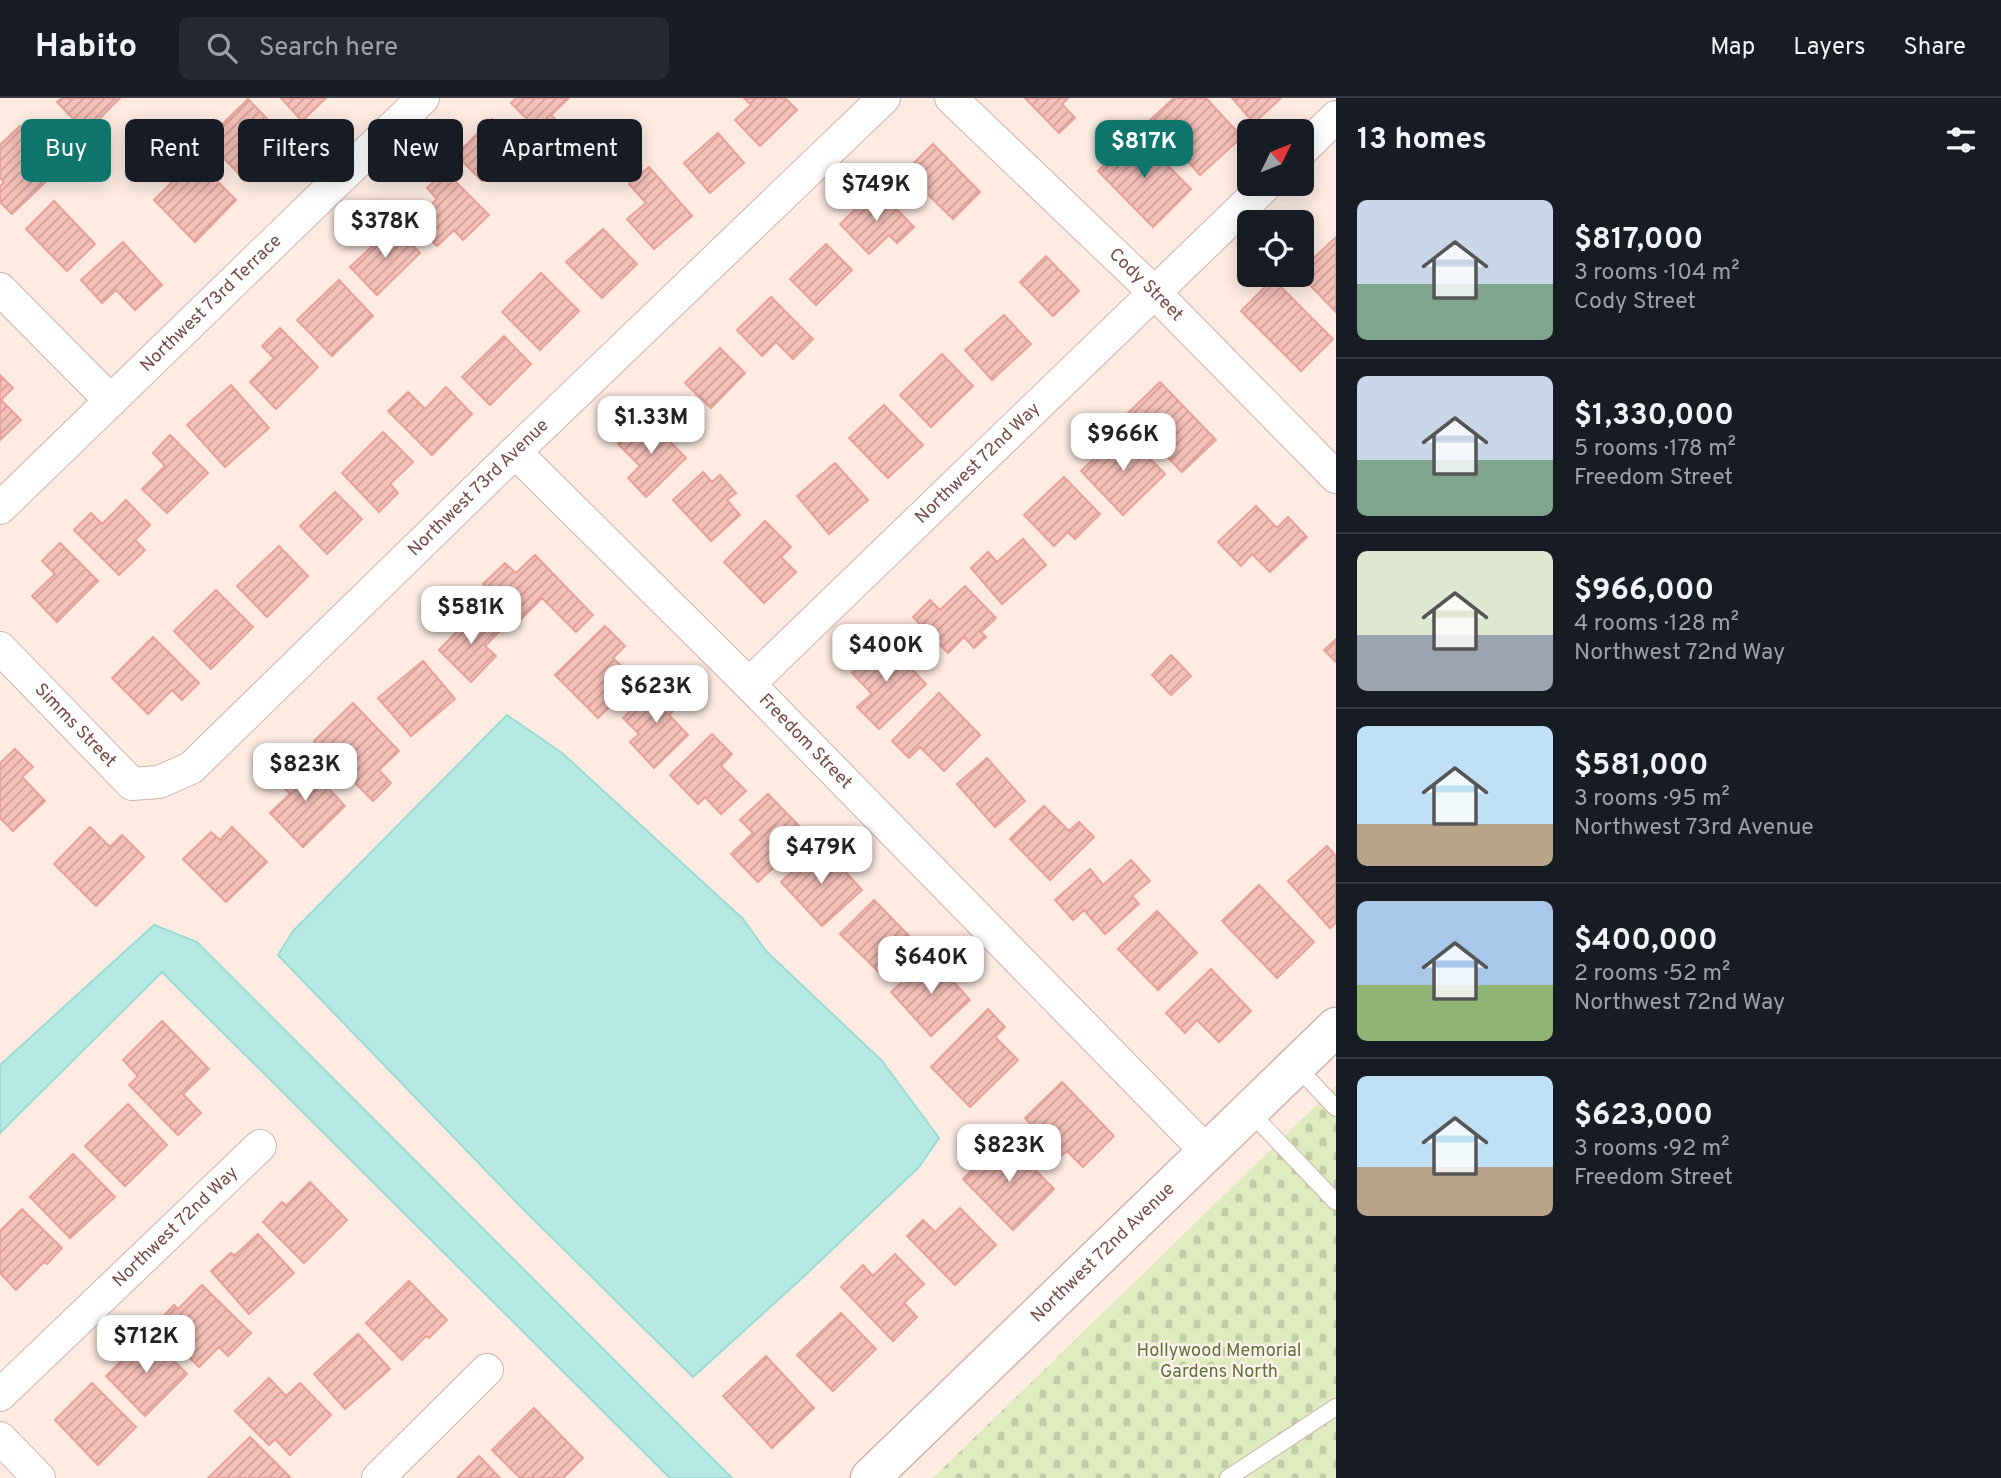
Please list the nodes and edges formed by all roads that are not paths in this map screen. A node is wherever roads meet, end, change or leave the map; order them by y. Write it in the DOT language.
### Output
graph roads {
  1 [pos="423,98"];
  2 [pos="884,98"];
  3 [pos="951,98"];
  4 [pos="1336,117"];
  5 [pos="1314,138"];
  6 [pos="1254,196"];
  7 [pos="0,289"];
  8 [pos="1154,292"];
  9 [pos="111,401"];
  10 [pos="515,452"];
  11 [pos="1336,477"];
  12 [pos="0,508"];
  13 [pos="0,648"];
  14 [pos="749,684"];
  15 [pos="159,782"];
  16 [pos="1336,1027"];
  17 [pos="1296,1066"];
  18 [pos="1336,1108"];
  19 [pos="1250,1112"];
  20 [pos="260,1146"];
  21 [pos="1208,1153"];
  22 [pos="1336,1202"];
  23 [pos="487,1370"];
  24 [pos="0,1395"];
  25 [pos="1336,1407"];
  26 [pos="0,1438"];
  27 [pos="39,1478"];
  28 [pos="378,1478"];
  29 [pos="870,1478"];
  30 [pos="1228,1478"];
  1 -- 9 [label="street, Northwest 73rd Terrace"];
  2 -- 10 [label="street, Northwest 73rd Avenue"];
  3 -- 8 [label="street, Cody Street"];
  4 -- 5 [label="street"];
  6 -- 8 [label="street, Northwest 72nd Way"];
  7 -- 9 [label="street"];
  8 -- 11 [label="street, Cody Street"];
  8 -- 14 [label="street, Northwest 72nd Way"];
  9 -- 12 [label="street, Northwest 73rd Terrace"];
  10 -- 14 [label="street, Freedom Street"];
  10 -- 15 [label="street, Northwest 73rd Avenue"];
  13 -- 15 [label="street, Simms Street"];
  14 -- 21 [label="street, Freedom Street"];
  16 -- 17 [label="street, Northwest 72nd Avenue"];
  17 -- 18 [label="lane"];
  17 -- 19 [label="street, Northwest 72nd Avenue"];
  19 -- 21 [label="street, Northwest 72nd Avenue"];
  19 -- 22 [label="lane"];
  20 -- 24 [label="street, Northwest 72nd Way"];
  21 -- 29 [label="street, Northwest 72nd Avenue"];
  23 -- 28 [label="street"];
  25 -- 30 [label="lane"];
  26 -- 27 [label="street"];
}
